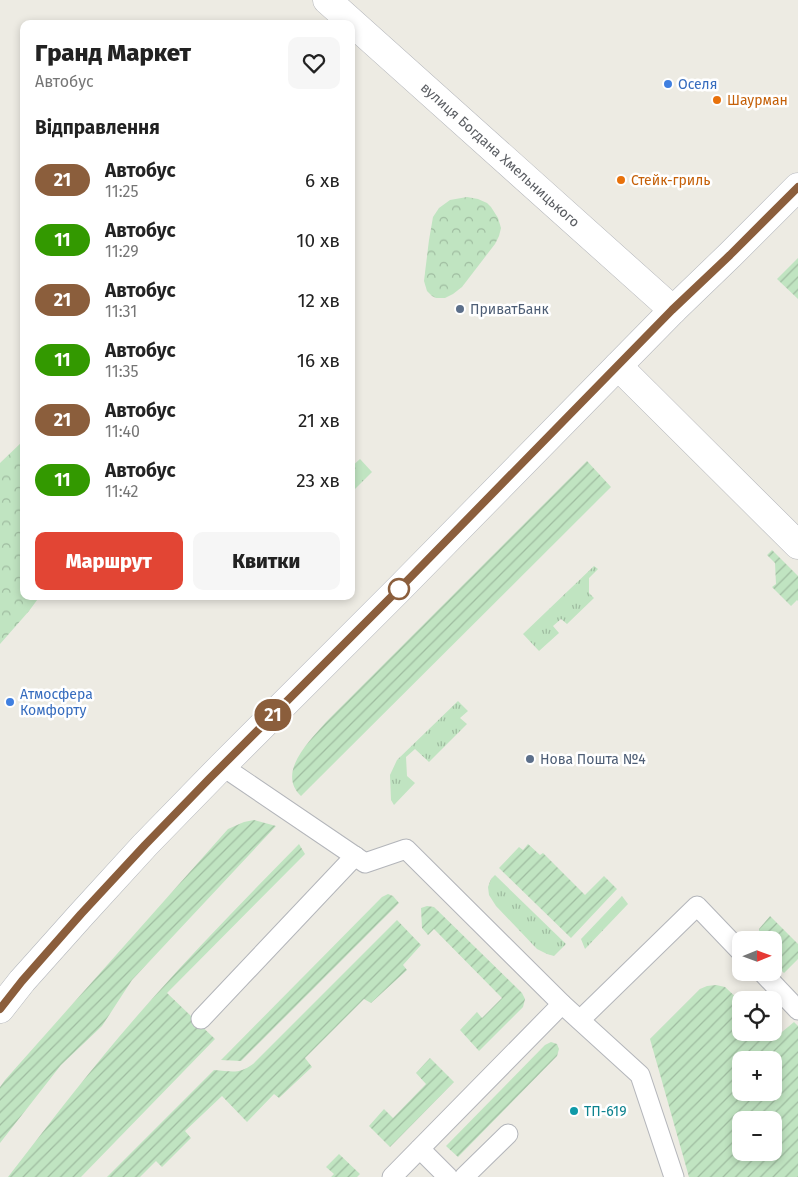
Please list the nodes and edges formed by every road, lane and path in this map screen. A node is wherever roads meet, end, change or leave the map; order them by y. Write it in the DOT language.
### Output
graph roads {
  1 [pos="327,0"];
  2 [pos="349,20"];
  3 [pos="355,25"];
  4 [pos="798,187"];
  5 [pos="672,310"];
  6 [pos="618,366"];
  7 [pos="798,545"];
  8 [pos="222,766"];
  9 [pos="356,856"];
  10 [pos="732,943"];
  11 [pos="771,981"];
  12 [pos="562,1004"];
  13 [pos="0,1009"];
  14 [pos="798,1010"];
  15 [pos="201,1018"];
  16 [pos="580,1020"];
  17 [pos="508,1134"];
  18 [pos="420,1148"];
  19 [pos="392,1177"];
  20 [pos="448,1177"];
  21 [pos="464,1177"];
  22 [pos="674,1177"];
  1 -- 2 [label="main road, вулиця Богдана Хмельницького"];
  3 -- 5 [label="main road, вулиця Богдана Хмельницького"];
  4 -- 5 [label="main road"];
  5 -- 6 [label="main road"];
  6 -- 7 [label="main road"];
  6 -- 8 [label="main road"];
  8 -- 9 [label="lane"];
  8 -- 13 [label="main road"];
  9 -- 12 [label="lane"];
  9 -- 15 [label="lane"];
  10 -- 16 [label="lane"];
  11 -- 14 [label="lane"];
  12 -- 16 [label="lane"];
  12 -- 18 [label="lane"];
  16 -- 22 [label="lane"];
  17 -- 21 [label="lane"];
  18 -- 19 [label="lane"];
  18 -- 20 [label="lane"];
}
